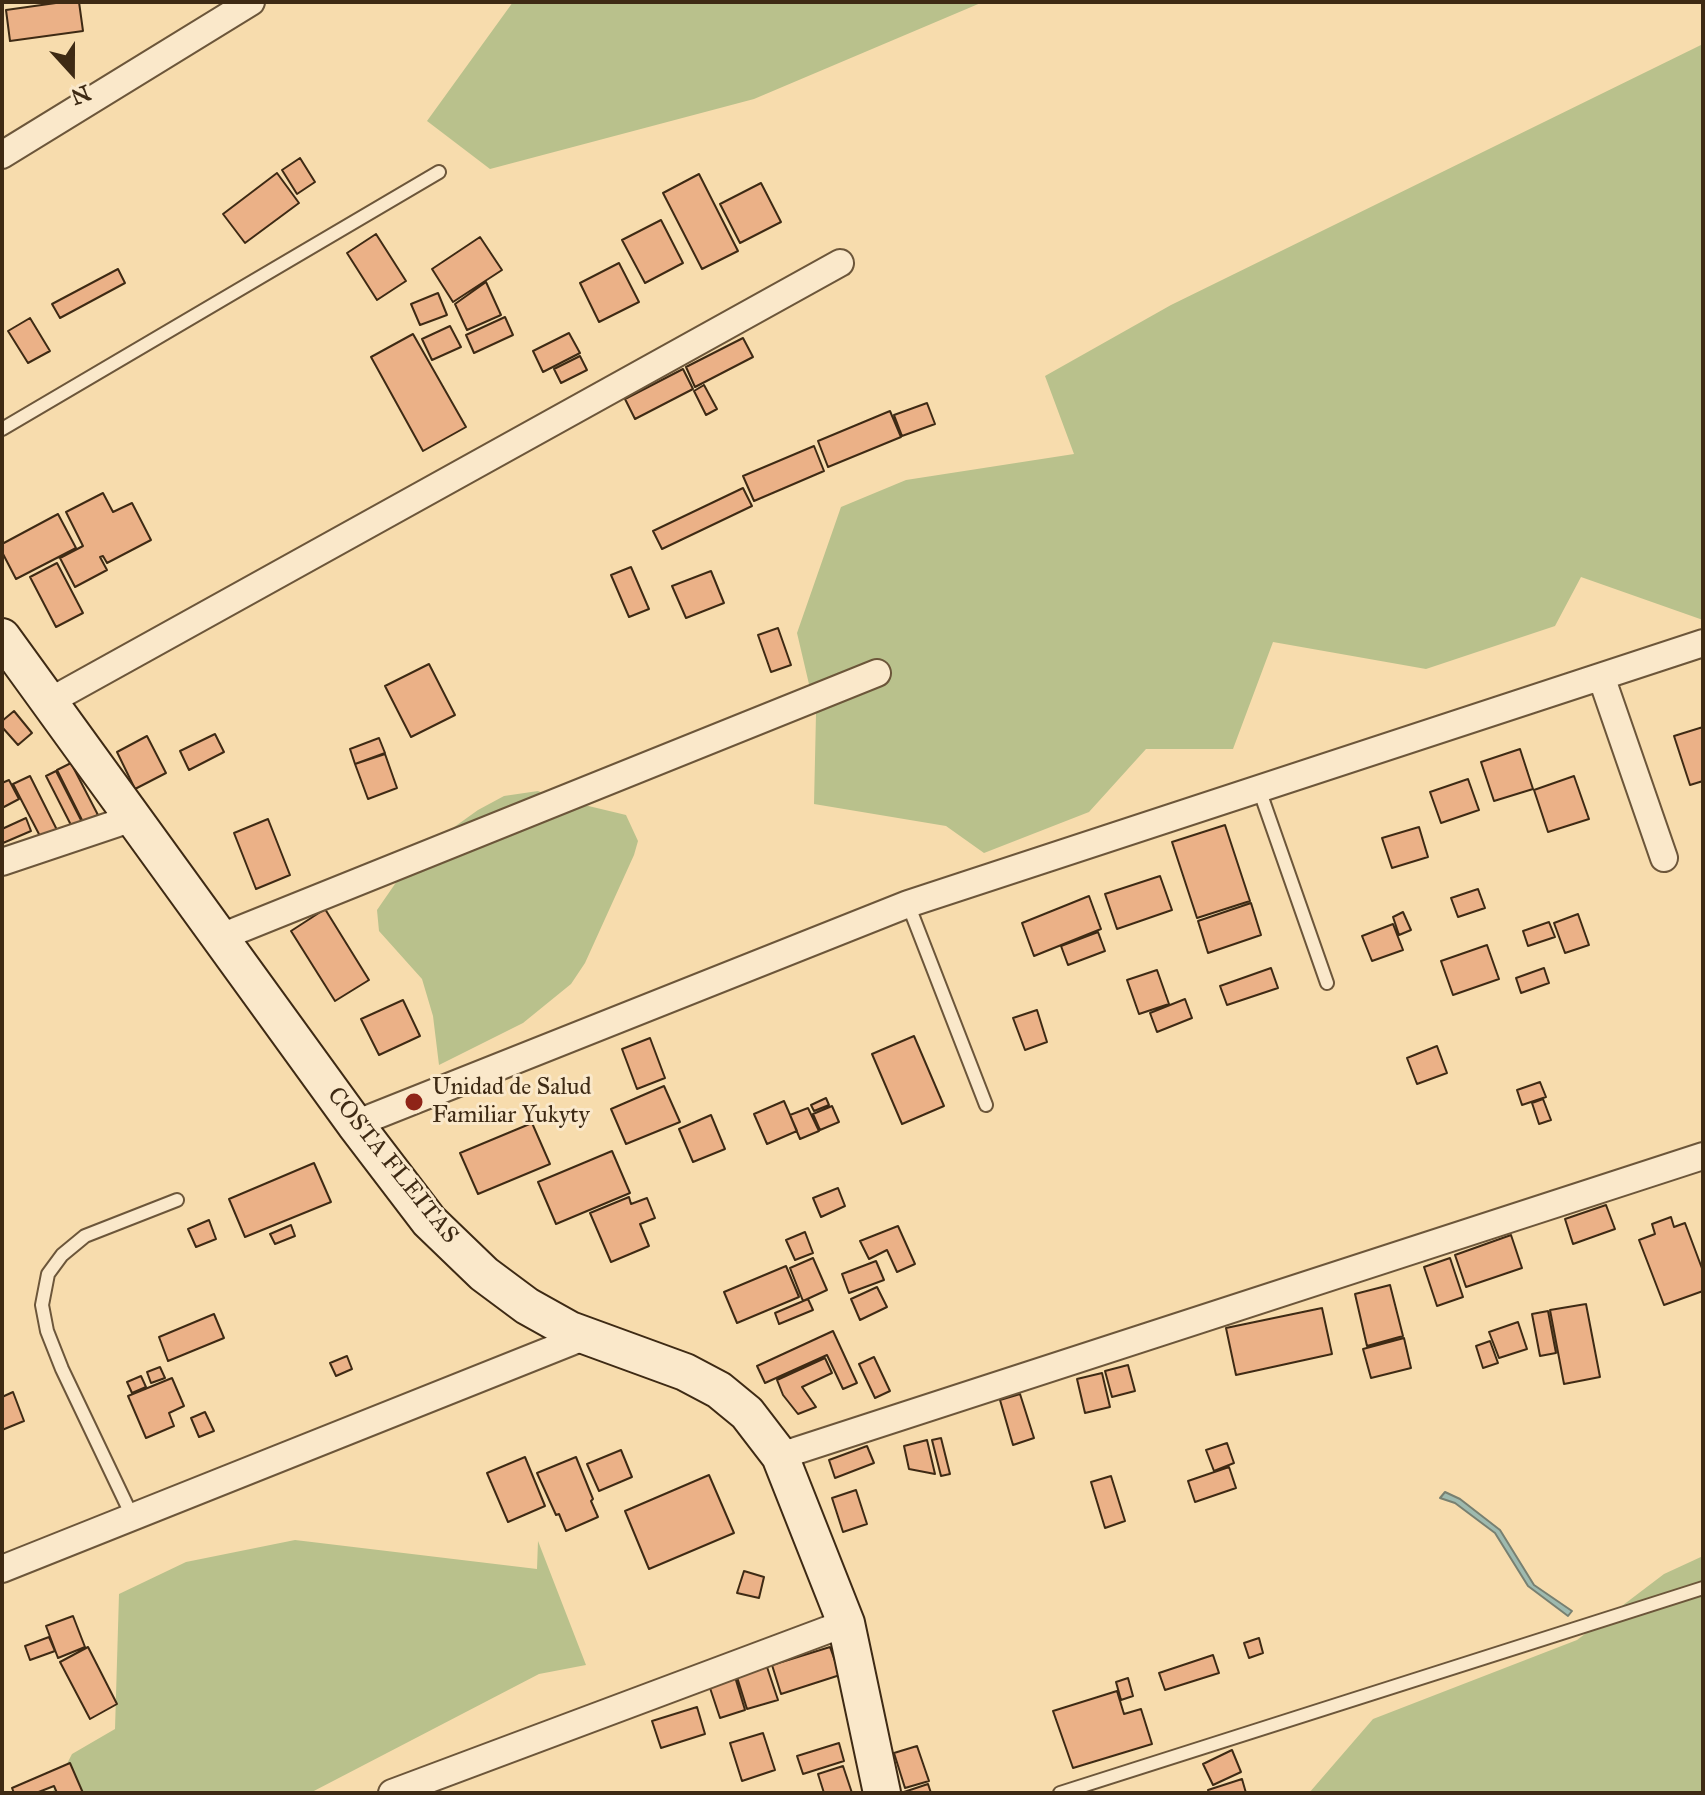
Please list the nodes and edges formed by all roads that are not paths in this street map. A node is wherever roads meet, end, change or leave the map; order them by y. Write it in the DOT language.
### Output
graph roads {
  1 [pos="251,2"];
  2 [pos="2,155"];
  3 [pos="439,172"];
  4 [pos="840,263"];
  5 [pos="2,429"];
  6 [pos="2,637"];
  7 [pos="1703,643"];
  8 [pos="877,673"];
  9 [pos="1602,679"];
  10 [pos="50,701"];
  11 [pos="1259,789"];
  12 [pos="133,818"];
  13 [pos="1664,858"];
  14 [pos="2,862"];
  15 [pos="908,904"];
  16 [pos="221,937"];
  17 [pos="1327,983"];
  18 [pos="986,1105"];
  19 [pos="355,1124"];
  20 [pos="1703,1156"];
  21 [pos="177,1200"];
  22 [pos="586,1336"];
  23 [pos="780,1456"];
  24 [pos="133,1518"];
  25 [pos="2,1569"];
  26 [pos="1703,1588"];
  27 [pos="846,1623"];
  28 [pos="392,1793"];
  29 [pos="882,1793"];
  30 [pos="1060,1793"];
  1 -- 2 [label="street"];
  3 -- 5 [label="lane"];
  4 -- 10 [label="street"];
  6 -- 10 [label="main road, COSTA FLEITAS"];
  7 -- 9 [label="street"];
  8 -- 16 [label="street"];
  9 -- 11 [label="street"];
  9 -- 13 [label="street"];
  10 -- 12 [label="main road, COSTA FLEITAS"];
  11 -- 15 [label="street"];
  11 -- 17 [label="lane"];
  12 -- 14 [label="street"];
  12 -- 16 [label="main road, COSTA FLEITAS"];
  15 -- 18 [label="lane"];
  15 -- 19 [label="street"];
  16 -- 19 [label="main road, COSTA FLEITAS"];
  19 -- 22 [label="main road, COSTA FLEITAS"];
  20 -- 23 [label="street"];
  21 -- 24 [label="lane"];
  22 -- 23 [label="main road, COSTA FLEITAS"];
  22 -- 24 [label="street"];
  23 -- 27 [label="main road, COSTA FLEITAS"];
  24 -- 25 [label="street"];
  26 -- 30 [label="lane"];
  27 -- 28 [label="street"];
  27 -- 29 [label="main road, COSTA FLEITAS"];
}
